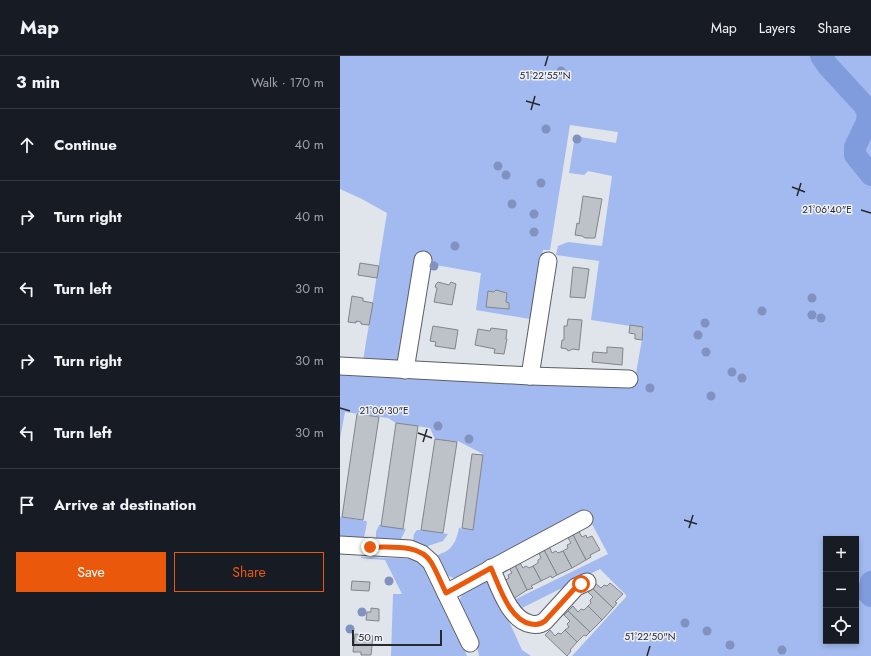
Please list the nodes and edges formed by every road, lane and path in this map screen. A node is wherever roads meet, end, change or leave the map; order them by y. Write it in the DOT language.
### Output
graph roads {
  1 [pos="423,260"];
  2 [pos="548,261"];
  3 [pos="340,366"];
  4 [pos="405,370"];
  5 [pos="530,376"];
  6 [pos="629,379"];
  7 [pos="584,519"];
  8 [pos="340,545"];
  9 [pos="491,568"];
  10 [pos="586,582"];
  11 [pos="446,593"];
  12 [pos="470,643"];
  1 -- 4 [label="street"];
  2 -- 5 [label="street"];
  3 -- 4 [label="street"];
  4 -- 5 [label="street"];
  5 -- 6 [label="street"];
  7 -- 9 [label="street"];
  8 -- 11 [label="street"];
  9 -- 10 [label="street"];
  9 -- 11 [label="street"];
  11 -- 12 [label="street"];
}
